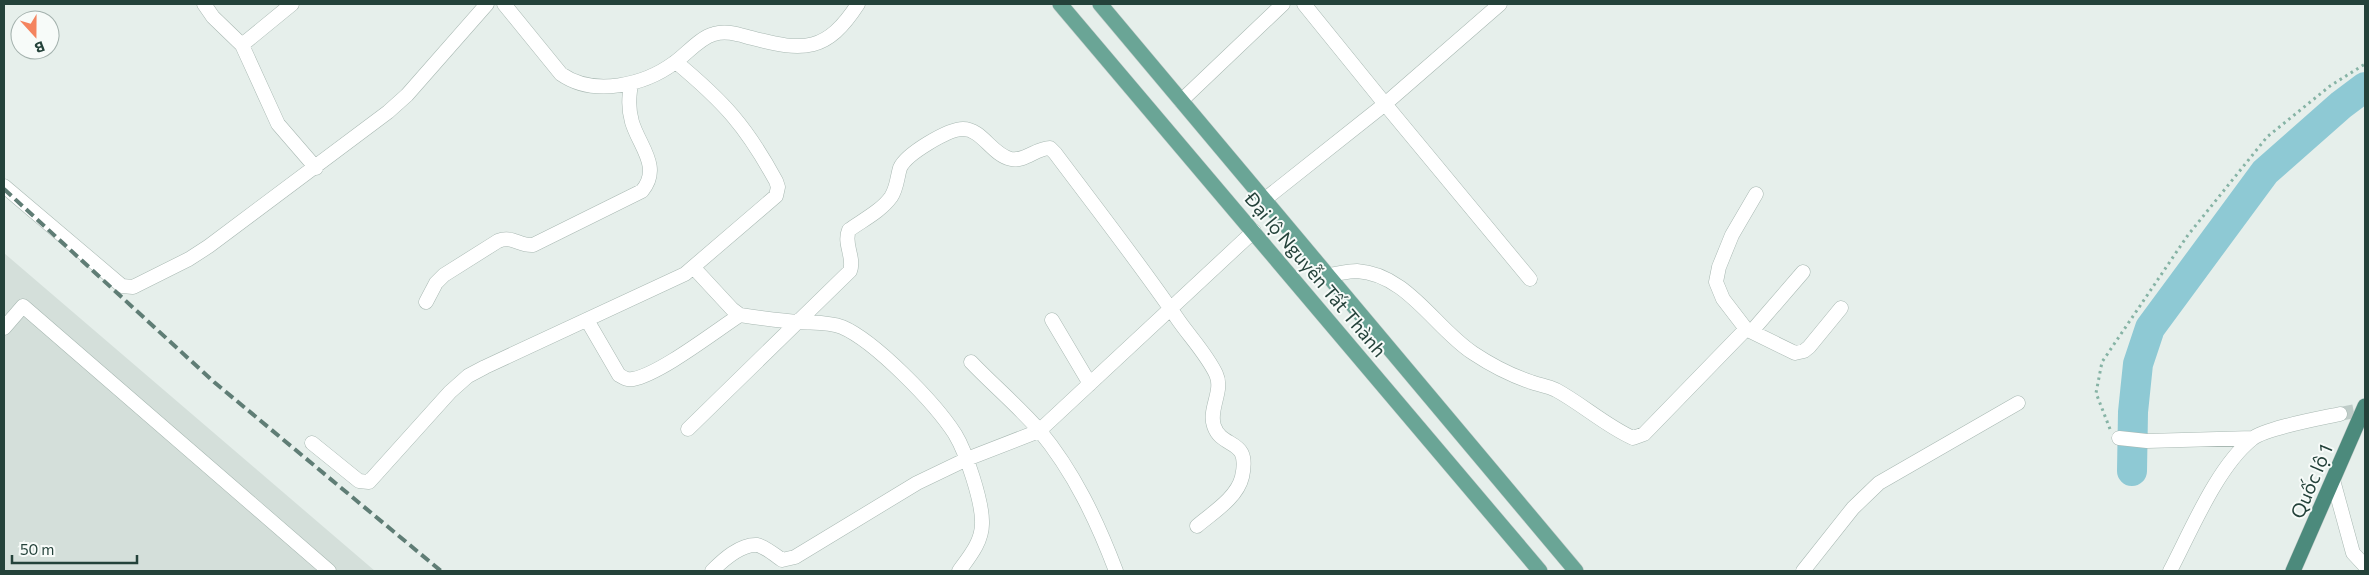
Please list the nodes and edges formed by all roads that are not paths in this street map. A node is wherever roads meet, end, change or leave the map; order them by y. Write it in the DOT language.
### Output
graph roads {
  1 [pos="204,4"];
  2 [pos="292,4"];
  3 [pos="487,4"];
  4 [pos="504,4"];
  5 [pos="858,4"];
  6 [pos="1060,4"];
  7 [pos="1100,4"];
  8 [pos="1283,4"];
  9 [pos="1304,4"];
  10 [pos="1500,4"];
  11 [pos="242,45"];
  12 [pos="676,62"];
  13 [pos="631,83"];
  14 [pos="1181,101"];
  15 [pos="1384,104"];
  16 [pos="316,168"];
  17 [pos="4,186"];
  18 [pos="1756,194"];
  19 [pos="1264,200"];
  20 [pos="1242,217"];
  21 [pos="1254,231"];
  22 [pos="694,268"];
  23 [pos="1803,272"];
  24 [pos="1327,276"];
  25 [pos="1530,279"];
  26 [pos="426,302"];
  27 [pos="1171,308"];
  28 [pos="1842,308"];
  29 [pos="740,315"];
  30 [pos="587,320"];
  31 [pos="1052,320"];
  32 [pos="799,322"];
  33 [pos="4,328"];
  34 [pos="1749,330"];
  35 [pos="971,362"];
  36 [pos="1090,384"];
  37 [pos="2018,403"];
  38 [pos="2365,406"];
  39 [pos="2340,414"];
  40 [pos="688,429"];
  41 [pos="1039,431"];
  42 [pos="2119,438"];
  43 [pos="2253,438"];
  44 [pos="312,443"];
  45 [pos="967,459"];
  46 [pos="2333,480"];
  47 [pos="1196,526"];
  48 [pos="2365,566"];
  49 [pos="329,571"];
  50 [pos="712,571"];
  51 [pos="959,571"];
  52 [pos="1116,571"];
  53 [pos="1540,571"];
  54 [pos="1576,571"];
  55 [pos="1803,571"];
  56 [pos="2170,571"];
  57 [pos="2293,571"];
  1 -- 11 [label="street"];
  2 -- 11 [label="street"];
  3 -- 16 [label="street"];
  4 -- 13 [label="street"];
  5 -- 12 [label="street"];
  6 -- 20 [label="main road, Đại lộ Nguyễn Tất Thành"];
  7 -- 14 [label="main road, Đại lộ Nguyễn Tất Thành"];
  8 -- 14 [label="street"];
  9 -- 15 [label="street"];
  10 -- 15 [label="street"];
  11 -- 16 [label="street"];
  12 -- 13 [label="street"];
  12 -- 22 [label="street"];
  13 -- 26 [label="street"];
  14 -- 19 [label="main road, Đại lộ Nguyễn Tất Thành"];
  15 -- 19 [label="street"];
  15 -- 25 [label="street"];
  16 -- 17 [label="street"];
  18 -- 34 [label="street"];
  19 -- 20 [label="main road"];
  19 -- 24 [label="main road, Đại lộ Nguyễn Tất Thành"];
  20 -- 21 [label="main road, Đại lộ Nguyễn Tất Thành"];
  21 -- 27 [label="street"];
  21 -- 53 [label="main road, Đại lộ Nguyễn Tất Thành"];
  22 -- 29 [label="street"];
  22 -- 30 [label="street"];
  23 -- 34 [label="street"];
  24 -- 34 [label="street"];
  24 -- 54 [label="main road, Đại lộ Nguyễn Tất Thành"];
  27 -- 32 [label="street"];
  27 -- 36 [label="street"];
  27 -- 47 [label="street"];
  28 -- 34 [label="street"];
  29 -- 30 [label="street"];
  29 -- 32 [label="street"];
  30 -- 44 [label="street"];
  31 -- 36 [label="street"];
  32 -- 40 [label="street"];
  32 -- 45 [label="street"];
  33 -- 49 [label="street"];
  35 -- 41 [label="street"];
  36 -- 41 [label="street"];
  37 -- 55 [label="street"];
  38 -- 46 [label="highway, Quốc lộ 1"];
  39 -- 43 [label="street"];
  41 -- 45 [label="street"];
  41 -- 52 [label="street"];
  42 -- 43 [label="street"];
  43 -- 56 [label="street"];
  45 -- 50 [label="street"];
  45 -- 51 [label="street"];
  46 -- 48 [label="street"];
  46 -- 57 [label="highway, Quốc lộ 1"];
}
